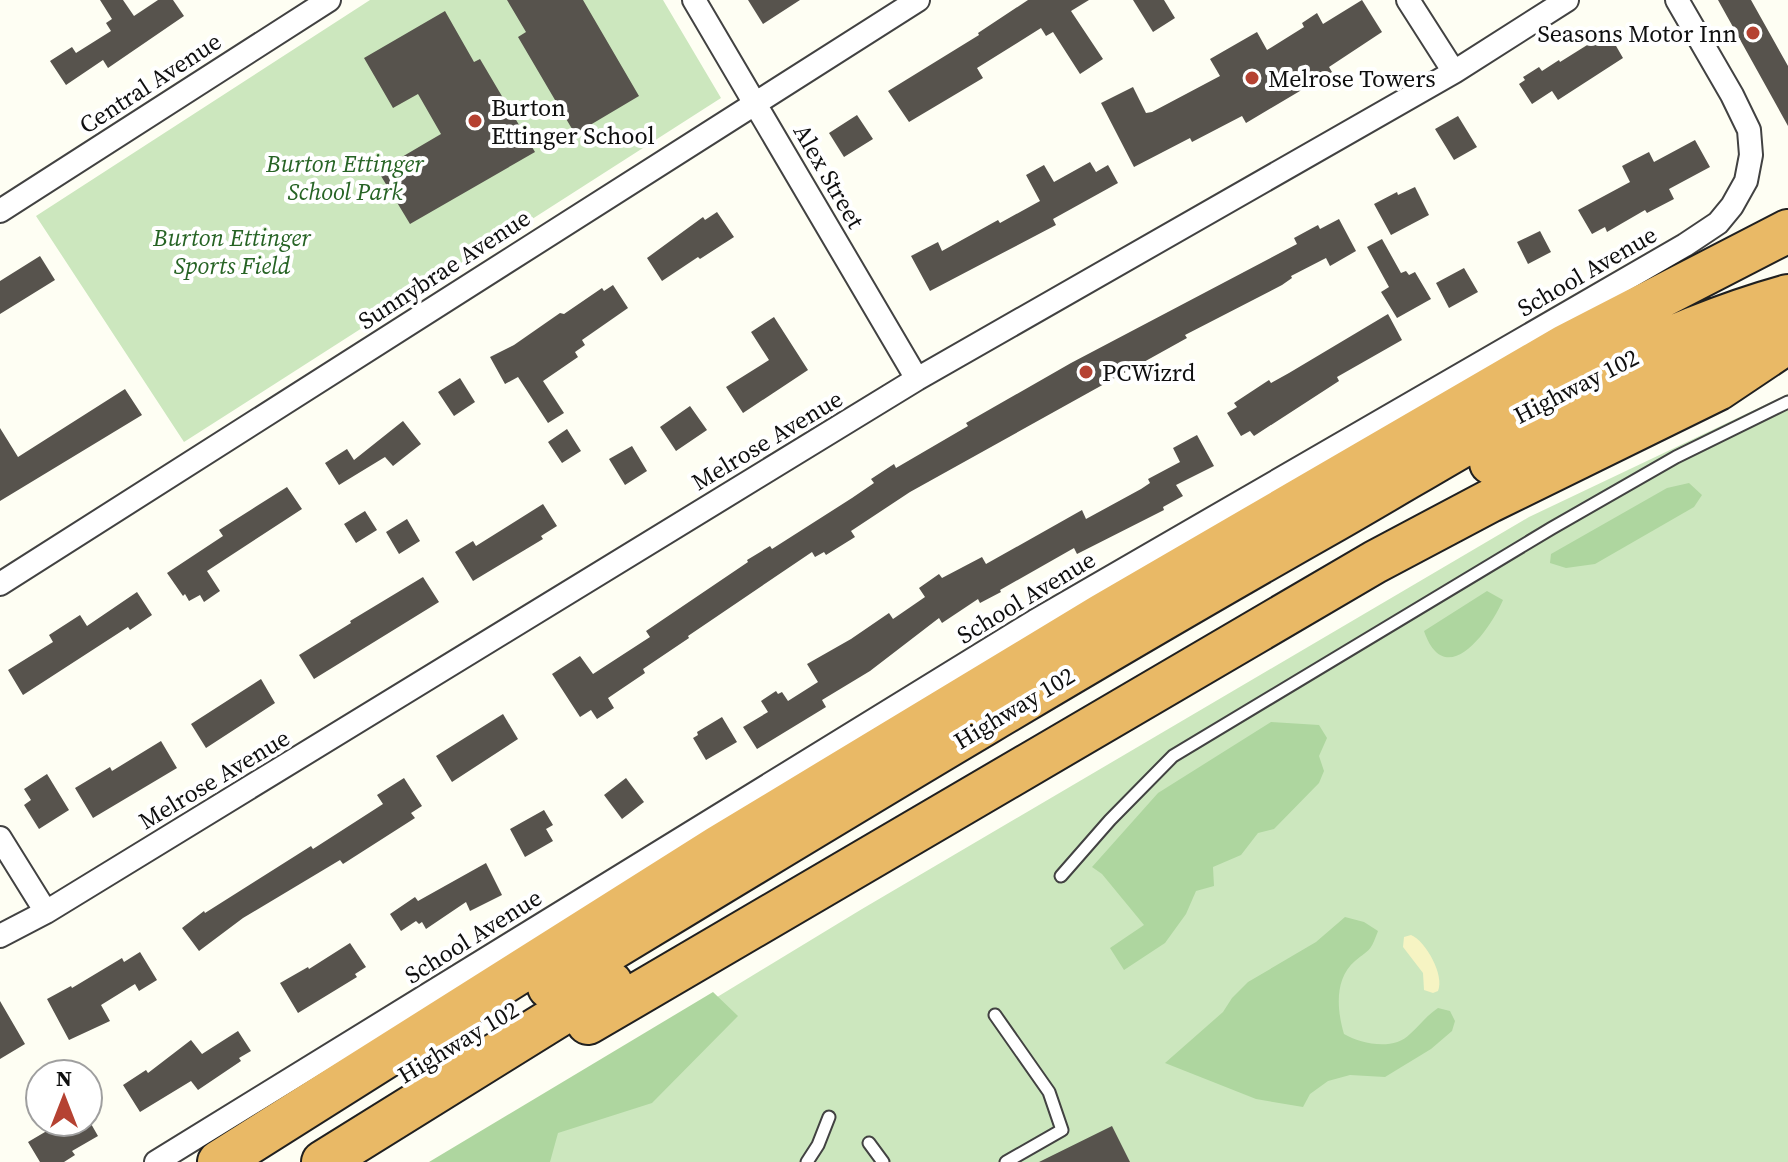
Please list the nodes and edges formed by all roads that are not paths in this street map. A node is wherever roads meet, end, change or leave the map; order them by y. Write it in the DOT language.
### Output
graph roads {
  1 [pos="329,0"];
  2 [pos="694,0"];
  3 [pos="918,0"];
  4 [pos="1408,0"];
  5 [pos="1567,0"];
  6 [pos="1677,0"];
  7 [pos="1454,72"];
  8 [pos="755,101"];
  9 [pos="0,211"];
  10 [pos="1788,231"];
  11 [pos="1788,296"];
  12 [pos="1769,341"];
  13 [pos="917,379"];
  14 [pos="1788,402"];
  15 [pos="0,584"];
  16 [pos="0,838"];
  17 [pos="1061,876"];
  18 [pos="46,912"];
  19 [pos="0,936"];
  20 [pos="995,1015"];
  21 [pos="829,1117"];
  22 [pos="869,1143"];
  23 [pos="156,1162"];
  24 [pos="219,1162"];
  25 [pos="261,1162"];
  26 [pos="324,1162"];
  27 [pos="807,1162"];
  28 [pos="883,1162"];
  29 [pos="1006,1162"];
  1 -- 9 [label="street, Central Avenue"];
  2 -- 8 [label="street, Alex Street"];
  3 -- 8 [label="street, Sunnybrae Avenue"];
  4 -- 7 [label="street"];
  5 -- 7 [label="street, Melrose Avenue"];
  6 -- 23 [label="street, School Avenue"];
  7 -- 13 [label="street, Melrose Avenue"];
  8 -- 13 [label="street, Alex Street"];
  8 -- 15 [label="street, Sunnybrae Avenue"];
  10 -- 24 [label="highway"];
  11 -- 25 [label="highway, Highway 102"];
  12 -- 26 [label="highway"];
  13 -- 18 [label="street, Melrose Avenue"];
  14 -- 17 [label="lane"];
  16 -- 18 [label="street"];
  18 -- 19 [label="street, Melrose Avenue"];
  20 -- 29 [label="lane"];
  21 -- 27 [label="lane"];
  22 -- 28 [label="lane"];
}
